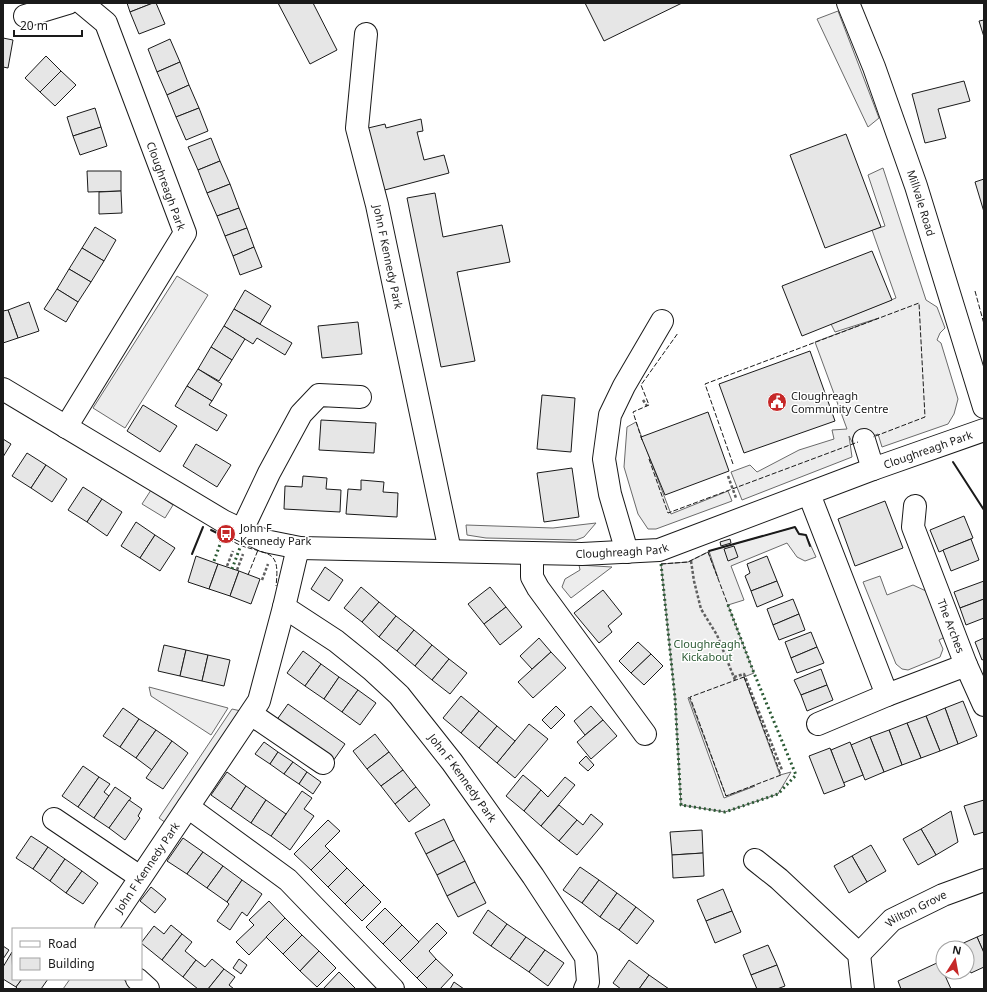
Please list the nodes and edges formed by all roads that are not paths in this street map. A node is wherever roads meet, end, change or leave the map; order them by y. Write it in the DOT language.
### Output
graph roads {
  1 [pos="68,3"];
  2 [pos="82,3"];
  3 [pos="848,3"];
  4 [pos="26,16"];
  5 [pos="366,34"];
  6 [pos="662,321"];
  7 [pos="3,389"];
  8 [pos="360,396"];
  9 [pos="984,407"];
  10 [pos="66,427"];
  11 [pos="984,430"];
  12 [pos="864,440"];
  13 [pos="873,469"];
  14 [pos="808,494"];
  15 [pos="915,506"];
  16 [pos="238,539"];
  17 [pos="300,548"];
  18 [pos="450,551"];
  19 [pos="627,552"];
  20 [pos="532,554"];
  21 [pos="284,607"];
  22 [pos="966,665"];
  23 [pos="887,695"];
  24 [pos="984,705"];
  25 [pos="251,714"];
  26 [pos="818,724"];
  27 [pos="645,734"];
  28 [pos="323,763"];
  29 [pos="188,807"];
  30 [pos="54,819"];
  31 [pos="756,860"];
  32 [pos="140,877"];
  33 [pos="984,880"];
  34 [pos="107,928"];
  35 [pos="859,954"];
  36 [pos="138,980"];
  37 [pos="148,989"];
  38 [pos="393,989"];
  39 [pos="585,989"];
  40 [pos="863,989"];
  1 -- 4 [label="street"];
  2 -- 10 [label="street, Cloughreagh Park"];
  3 -- 9 [label="street, Millvale Road"];
  5 -- 18 [label="street, John F Kennedy Park"];
  6 -- 19 [label="street"];
  7 -- 10 [label="street, Cloughreagh Park"];
  8 -- 16 [label="street"];
  10 -- 16 [label="street, Cloughreagh Park"];
  11 -- 13 [label="street, Cloughreagh Park"];
  12 -- 13 [label="street"];
  13 -- 14 [label="street, Cloughreagh Park"];
  14 -- 19 [label="street, Cloughreagh Park"];
  14 -- 23 [label="street"];
  15 -- 22 [label="street, The Arches"];
  16 -- 17 [label="street, Cloughreagh Park"];
  17 -- 18 [label="street, Cloughreagh Park"];
  17 -- 21 [label="street, John F Kennedy Park"];
  18 -- 20 [label="street, Cloughreagh Park"];
  19 -- 20 [label="street, Cloughreagh Park"];
  20 -- 27 [label="street"];
  21 -- 25 [label="street, John F Kennedy Park"];
  21 -- 39 [label="street, John F Kennedy Park"];
  22 -- 23 [label="street, The Arches"];
  22 -- 24 [label="street"];
  23 -- 26 [label="street, The Arches"];
  25 -- 28 [label="street"];
  25 -- 29 [label="street, John F Kennedy Park"];
  29 -- 32 [label="street, John F Kennedy Park"];
  29 -- 38 [label="street"];
  30 -- 32 [label="street"];
  31 -- 35 [label="street"];
  32 -- 34 [label="street, John F Kennedy Park"];
  33 -- 35 [label="street, Wilton Grove"];
  35 -- 40 [label="street"];
  36 -- 37 [label="street"];
}
